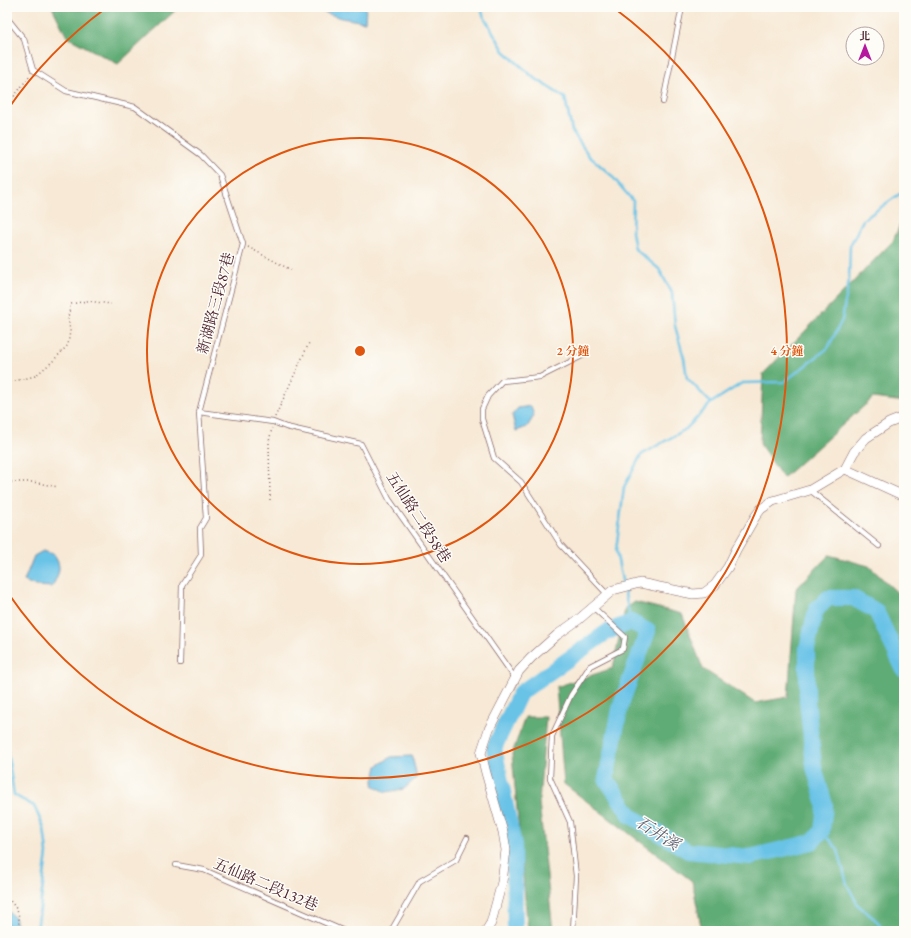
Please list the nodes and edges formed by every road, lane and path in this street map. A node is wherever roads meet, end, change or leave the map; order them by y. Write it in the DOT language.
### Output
graph roads {
  1 [pos="682,7"];
  2 [pos="7,18"];
  3 [pos="33,70"];
  4 [pos="15,96"];
  5 [pos="7,101"];
  6 [pos="663,102"];
  7 [pos="7,106"];
  8 [pos="243,244"];
  9 [pos="291,270"];
  10 [pos="111,304"];
  11 [pos="309,343"];
  12 [pos="584,355"];
  13 [pos="7,383"];
  14 [pos="199,412"];
  15 [pos="904,417"];
  16 [pos="273,422"];
  17 [pos="845,469"];
  18 [pos="8,482"];
  19 [pos="58,487"];
  20 [pos="810,490"];
  21 [pos="904,496"];
  22 [pos="270,500"];
  23 [pos="7,505"];
  24 [pos="879,546"];
  25 [pos="7,550"];
  26 [pos="7,563"];
  27 [pos="610,592"];
  28 [pos="594,607"];
  29 [pos="180,663"];
  30 [pos="515,678"];
  31 [pos="467,838"];
  32 [pos="176,865"];
  33 [pos="7,901"];
  34 [pos="18,931"];
  35 [pos="344,931"];
  36 [pos="391,931"];
  37 [pos="486,931"];
  38 [pos="572,931"];
  1 -- 6 [label="lane"];
  2 -- 3 [label="lane"];
  3 -- 4 [label="path"];
  3 -- 8 [label="lane, 新湖路三段87巷"];
  4 -- 5 [label="path"];
  4 -- 7 [label="path"];
  8 -- 9 [label="path"];
  8 -- 14 [label="lane, 新湖路三段87巷"];
  10 -- 13 [label="path"];
  11 -- 16 [label="path"];
  12 -- 27 [label="lane"];
  14 -- 16 [label="lane, 五仙路二段58巷"];
  14 -- 29 [label="lane, 新湖路三段87巷"];
  15 -- 17 [label="street"];
  16 -- 22 [label="path"];
  16 -- 30 [label="lane, 五仙路二段58巷"];
  17 -- 20 [label="street"];
  17 -- 21 [label="street"];
  18 -- 19 [label="path"];
  18 -- 23 [label="path"];
  20 -- 24 [label="lane"];
  20 -- 27 [label="street"];
  25 -- 26 [label="path"];
  27 -- 28 [label="street"];
  28 -- 30 [label="street"];
  28 -- 38 [label="lane"];
  30 -- 37 [label="street"];
  31 -- 36 [label="lane"];
  32 -- 35 [label="lane, 五仙路二段132巷"];
  33 -- 34 [label="path"];
}
